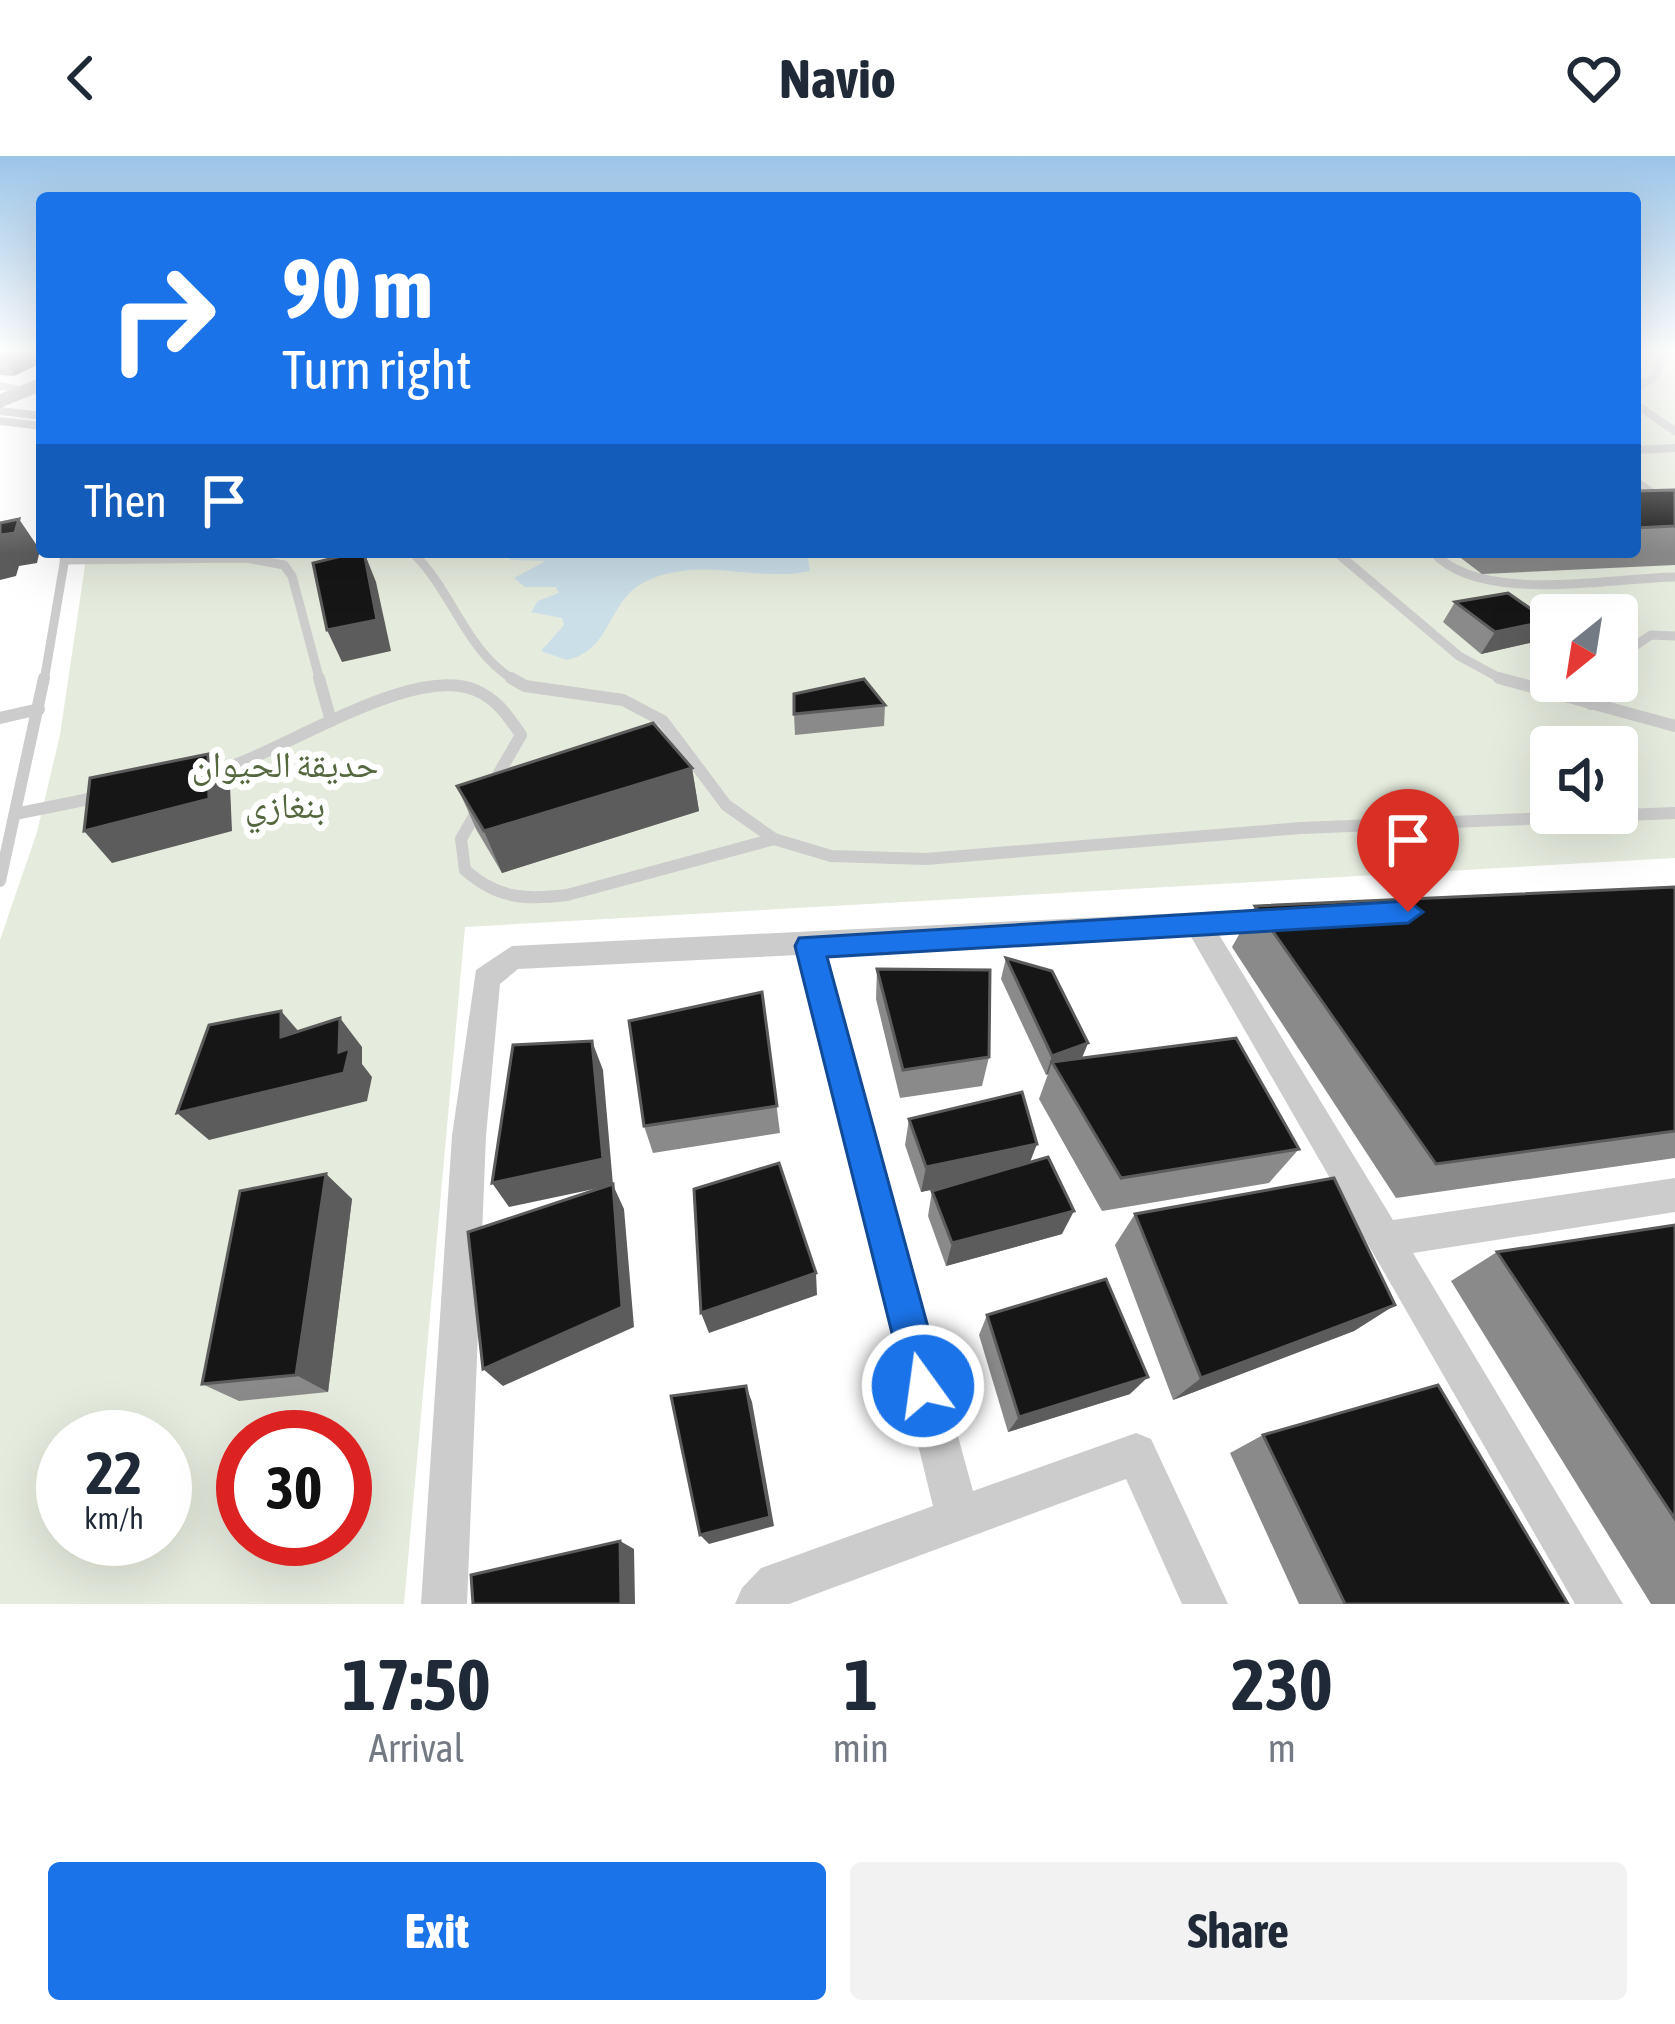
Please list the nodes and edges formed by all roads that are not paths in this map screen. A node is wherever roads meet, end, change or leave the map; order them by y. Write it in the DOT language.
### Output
graph roads {
  1 [pos="1641,447"];
  2 [pos="1675,448"];
  3 [pos="1641,485"];
  4 [pos="1675,508"];
  5 [pos="64,558"];
  6 [pos="246,558"];
  7 [pos="418,558"];
  8 [pos="1343,558"];
  9 [pos="1437,558"];
  10 [pos="1675,577"];
  11 [pos="1675,636"];
  12 [pos="1638,644"];
  13 [pos="1591,704"];
  14 [pos="40,709"];
  15 [pos="0,718"];
  16 [pos="331,721"];
  17 [pos="1675,726"];
  18 [pos="188,779"];
  19 [pos="123,792"];
  20 [pos="1675,812"];
  21 [pos="15,814"];
  22 [pos="774,839"];
  23 [pos="4,858"];
  24 [pos="0,881"];
  25 [pos="1309,917"];
  26 [pos="1199,926"];
  27 [pos="810,946"];
  28 [pos="1675,1196"];
  29 [pos="1388,1239"];
  30 [pos="958,1518"];
  31 [pos="444,1604"];
  32 [pos="758,1604"];
  33 [pos="1205,1604"];
  34 [pos="1600,1604"];
  1 -- 2 [label="lane"];
  3 -- 4 [label="lane"];
  5 -- 14 [label="lane"];
  6 -- 16 [label="lane"];
  7 -- 22 [label="lane"];
  8 -- 13 [label="lane"];
  9 -- 10 [label="lane"];
  11 -- 12 [label="lane"];
  13 -- 17 [label="lane"];
  14 -- 15 [label="lane"];
  14 -- 21 [label="lane"];
  16 -- 18 [label="lane"];
  16 -- 22 [label="lane"];
  19 -- 21 [label="lane"];
  20 -- 22 [label="lane"];
  21 -- 23 [label="lane"];
  23 -- 24 [label="lane"];
  25 -- 26 [label="street"];
  26 -- 27 [label="street"];
  26 -- 29 [label="street"];
  27 -- 30 [label="street"];
  27 -- 31 [label="street"];
  28 -- 29 [label="street"];
  29 -- 34 [label="street"];
  30 -- 32 [label="street"];
  30 -- 33 [label="street"];
}
